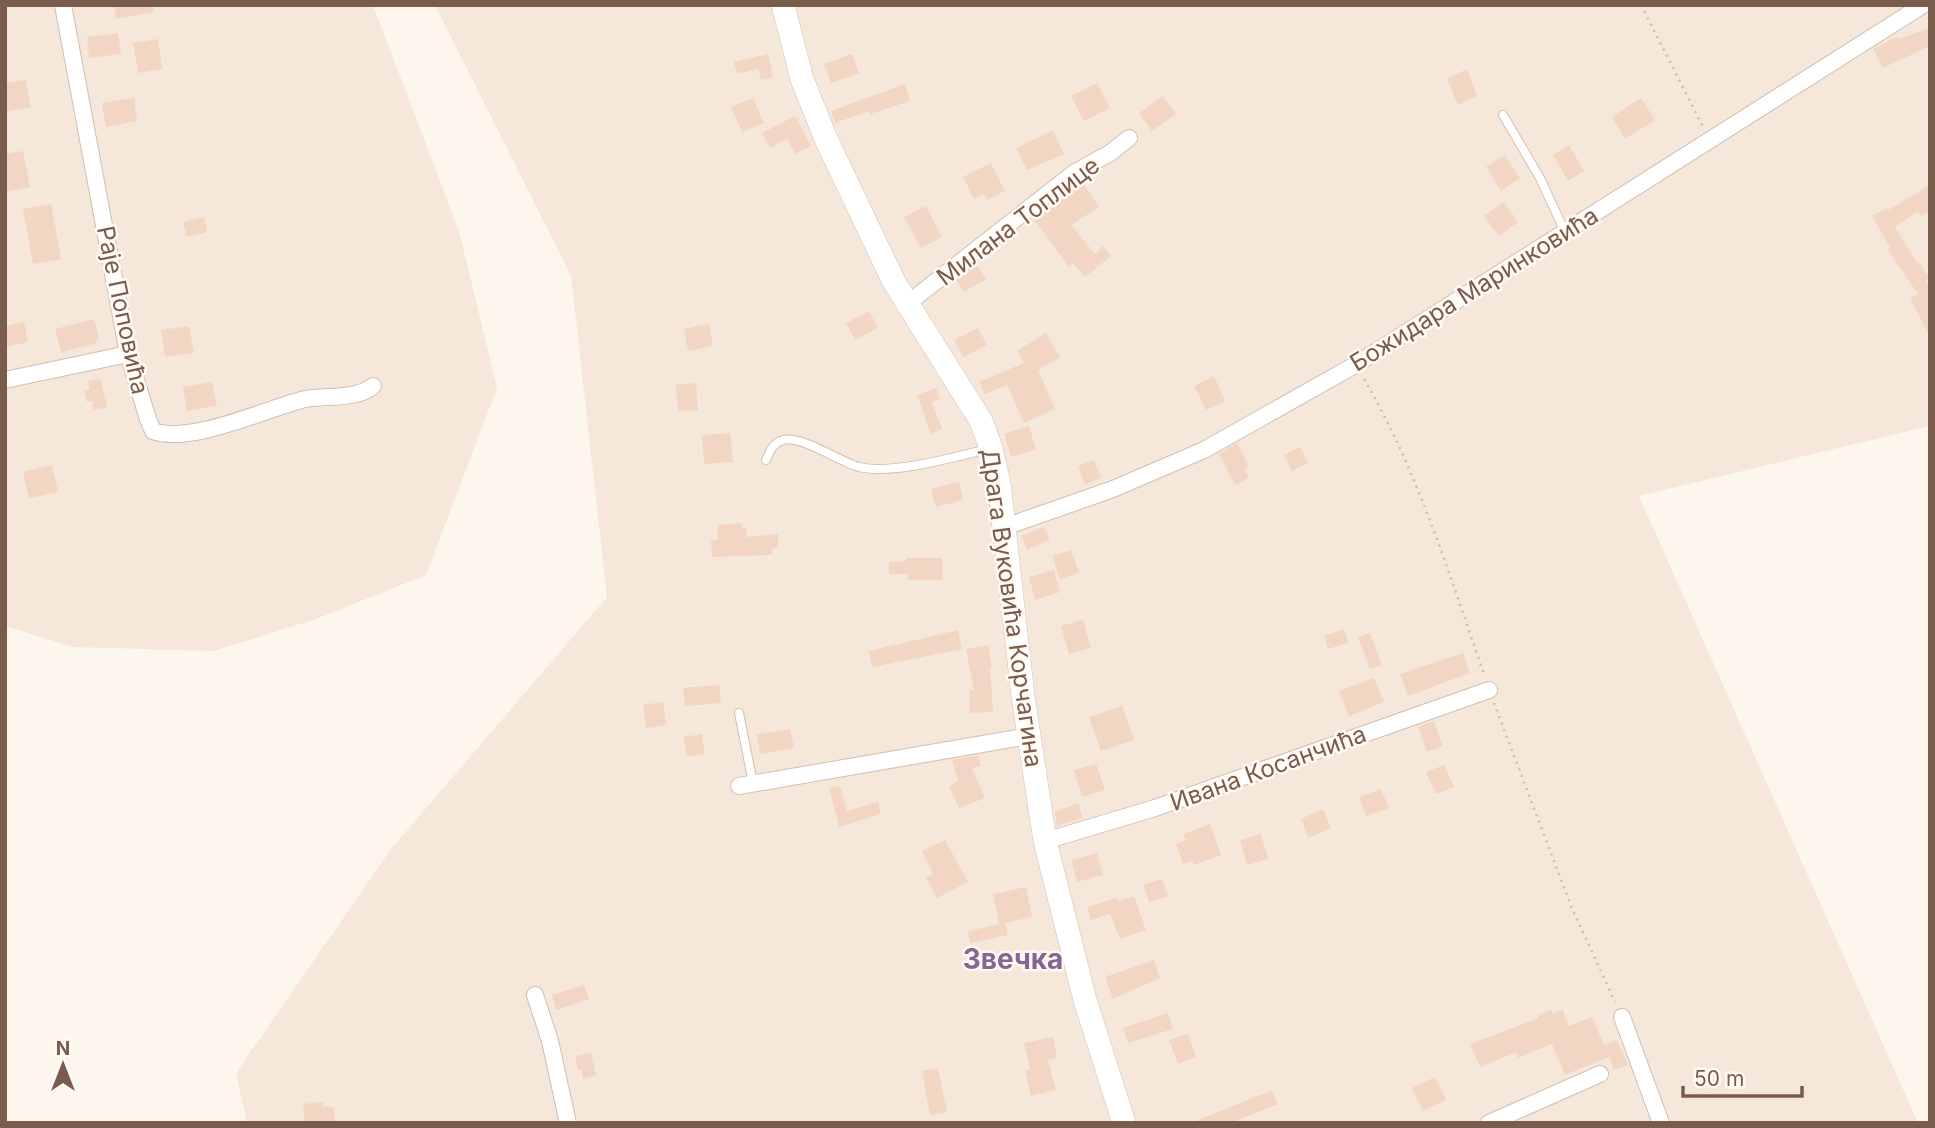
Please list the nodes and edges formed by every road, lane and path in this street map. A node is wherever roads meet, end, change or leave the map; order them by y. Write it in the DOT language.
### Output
graph roads {
  1 [pos="63,5"];
  2 [pos="783,5"];
  3 [pos="1641,5"];
  4 [pos="1923,5"];
  5 [pos="1503,116"];
  6 [pos="1129,138"];
  7 [pos="1709,141"];
  8 [pos="1565,232"];
  9 [pos="907,304"];
  10 [pos="128,354"];
  11 [pos="5,380"];
  12 [pos="373,386"];
  13 [pos="991,448"];
  14 [pos="766,460"];
  15 [pos="1002,528"];
  16 [pos="1489,690"];
  17 [pos="739,713"];
  18 [pos="1029,736"];
  19 [pos="746,785"];
  20 [pos="1045,841"];
  21 [pos="535,995"];
  22 [pos="1622,1017"];
  23 [pos="1600,1074"];
  24 [pos="568,1123"];
  25 [pos="1124,1123"];
  26 [pos="1489,1123"];
  27 [pos="1661,1123"];
  1 -- 10 [label="street, Раје Поповића"];
  2 -- 9 [label="street, Драга Вуковића Корчагина"];
  3 -- 7 [label="path"];
  4 -- 7 [label="street, Божидара Маринковића"];
  5 -- 8 [label="lane"];
  6 -- 9 [label="street, Милана Топлице"];
  7 -- 8 [label="street, Божидара Маринковића"];
  8 -- 15 [label="street, Божидара Маринковића"];
  9 -- 13 [label="street, Драга Вуковића Корчагина"];
  10 -- 11 [label="street"];
  10 -- 12 [label="street, Раје Поповића"];
  13 -- 14 [label="lane"];
  13 -- 15 [label="street, Драга Вуковића Корчагина"];
  15 -- 18 [label="street, Драга Вуковића Корчагина"];
  16 -- 20 [label="street, Ивана Косанчића"];
  17 -- 19 [label="lane"];
  18 -- 19 [label="street"];
  18 -- 20 [label="street, Драга Вуковића Корчагина"];
  20 -- 25 [label="street, Драга Вуковића Корчагина"];
  21 -- 24 [label="street"];
  22 -- 27 [label="street"];
  23 -- 26 [label="street"];
}
